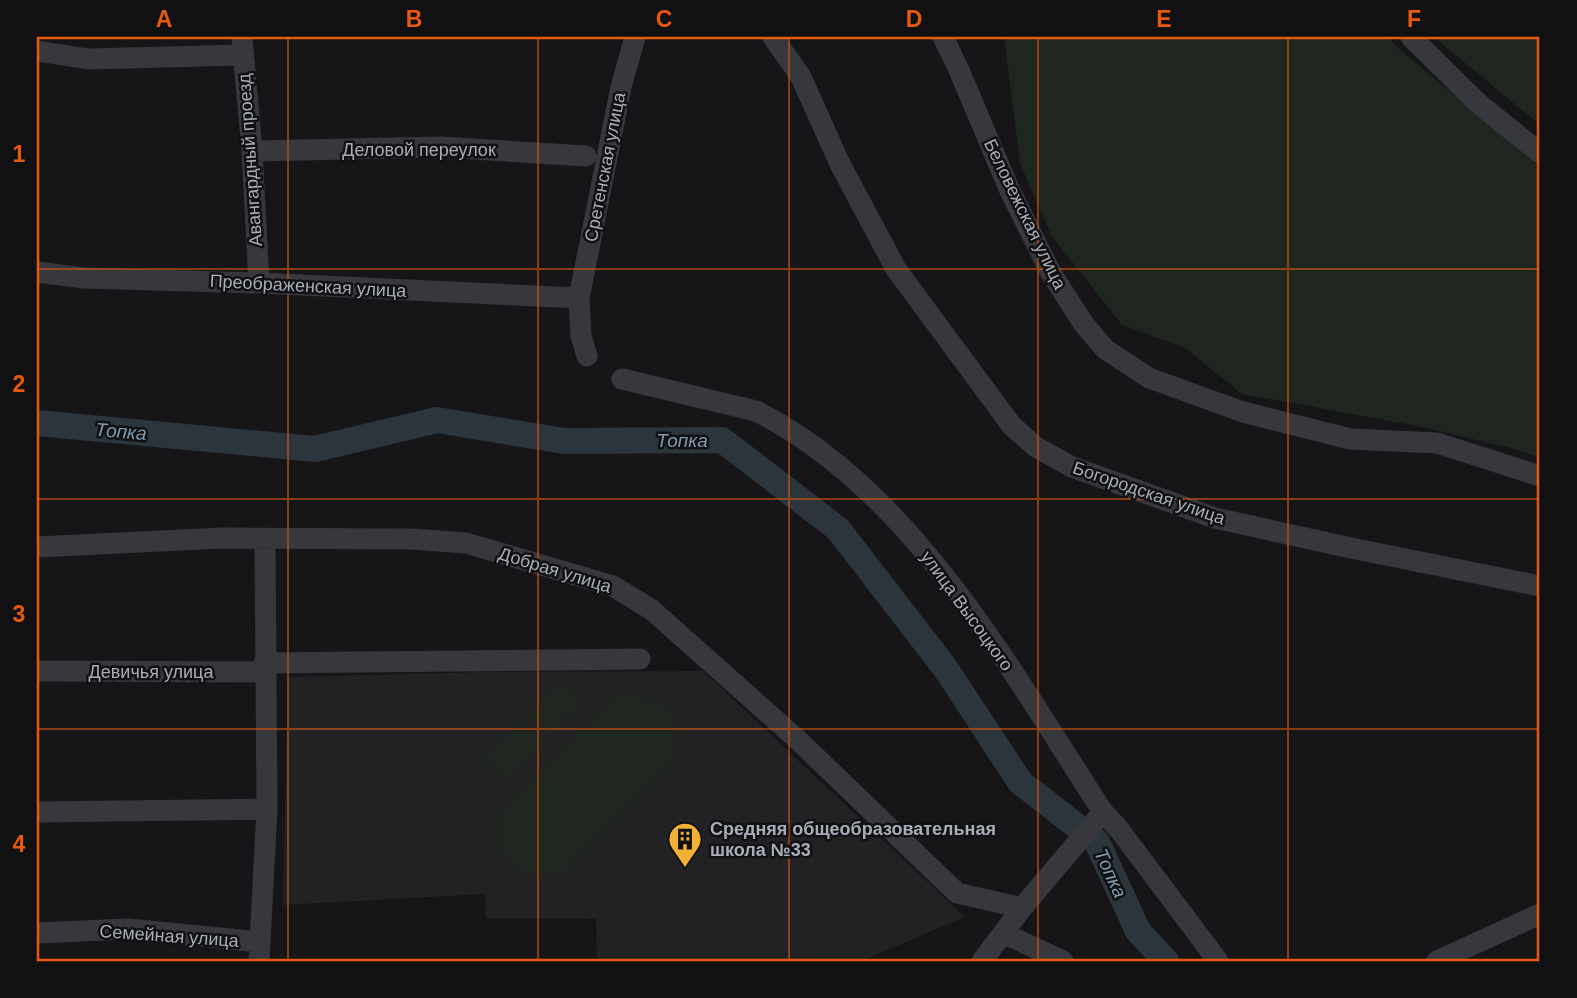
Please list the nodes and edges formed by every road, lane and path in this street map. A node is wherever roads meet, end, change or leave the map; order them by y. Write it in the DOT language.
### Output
graph roads {
  1 [pos="635,37"];
  2 [pos="773,37"];
  3 [pos="943,37"];
  4 [pos="1411,37"];
  5 [pos="242,46"];
  6 [pos="37,51"];
  7 [pos="252,151"];
  8 [pos="1540,153"];
  9 [pos="586,156"];
  10 [pos="37,272"];
  11 [pos="258,283"];
  12 [pos="579,298"];
  13 [pos="587,356"];
  14 [pos="622,379"];
  15 [pos="1540,476"];
  16 [pos="265,539"];
  17 [pos="37,547"];
  18 [pos="1540,586"];
  19 [pos="640,659"];
  20 [pos="265,668"];
  21 [pos="37,671"];
  22 [pos="267,809"];
  23 [pos="37,812"];
  24 [pos="1103,813"];
  25 [pos="1540,914"];
  26 [pos="1012,921"];
  27 [pos="37,933"];
  28 [pos="260,952"];
  29 [pos="982,961"];
  30 [pos="1063,961"];
  31 [pos="1218,961"];
  32 [pos="1437,961"];
  1 -- 12 [label="street, Сретенская улица"];
  2 -- 18 [label="street, Богородская улица"];
  3 -- 15 [label="street, Беловежская улица"];
  4 -- 8 [label="street"];
  5 -- 6 [label="street"];
  5 -- 7 [label="street, Авангардный проезд"];
  7 -- 9 [label="street, Деловой переулок"];
  7 -- 11 [label="street, Авангардный проезд"];
  10 -- 11 [label="street, Преображенская улица"];
  11 -- 12 [label="street, Преображенская улица"];
  12 -- 13 [label="street, Сретенская улица"];
  14 -- 24 [label="street, улица Высоцкого"];
  16 -- 17 [label="street, Добрая улица"];
  16 -- 20 [label="street"];
  16 -- 26 [label="street, Добрая улица"];
  19 -- 20 [label="street, Девичья улица"];
  20 -- 21 [label="street, Девичья улица"];
  20 -- 22 [label="street"];
  22 -- 23 [label="street"];
  22 -- 28 [label="street"];
  24 -- 26 [label="street"];
  24 -- 31 [label="street, улица Высоцкого"];
  25 -- 32 [label="street"];
  26 -- 29 [label="street"];
  26 -- 30 [label="street, Добрая улица"];
  27 -- 28 [label="street, Семейная улица"];
}
